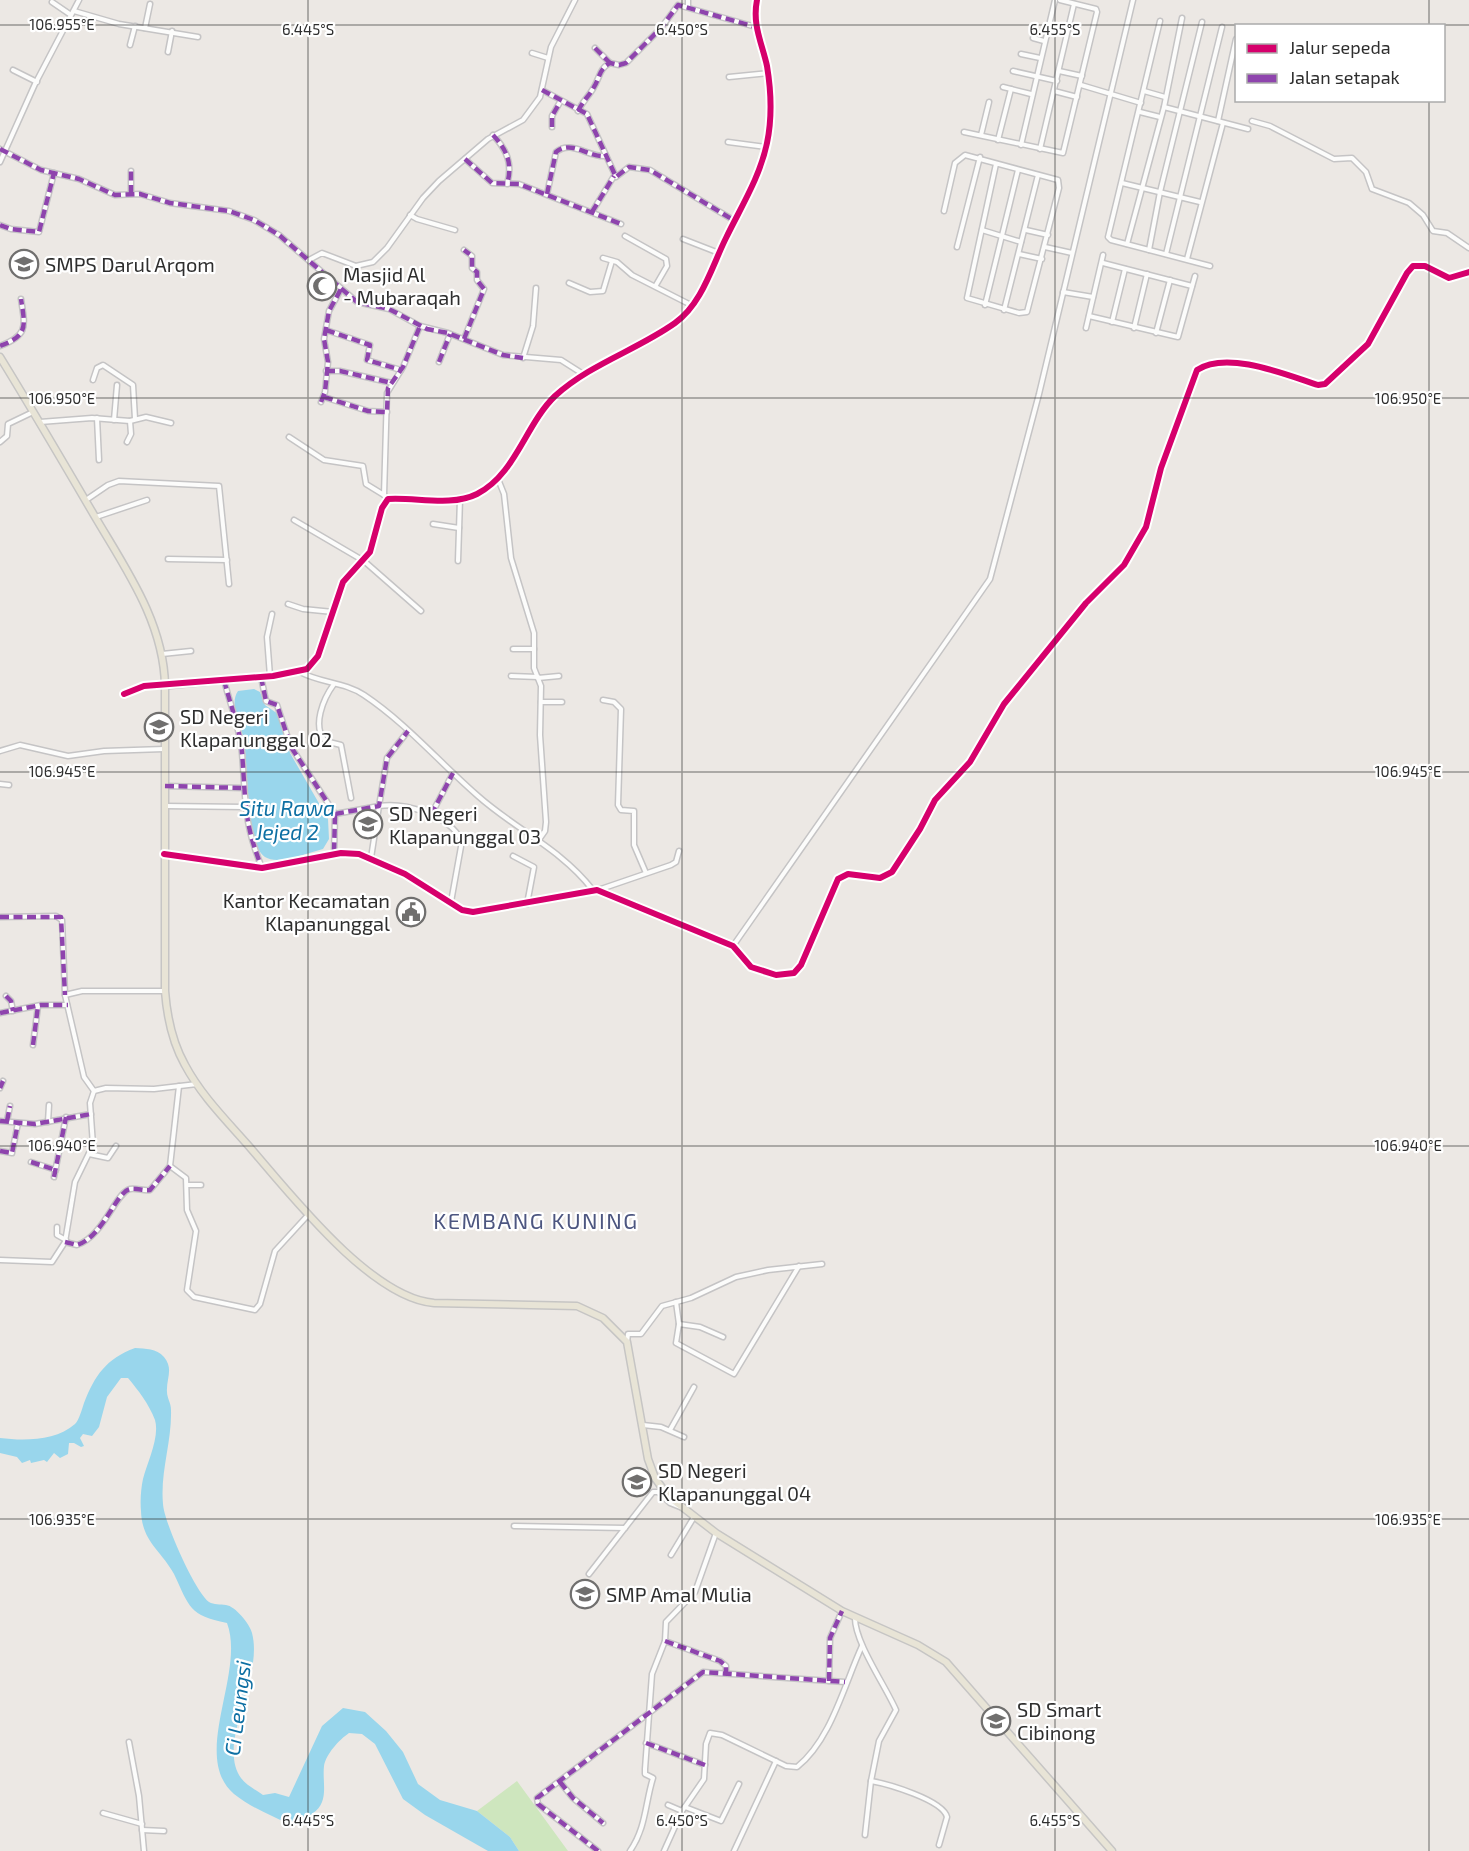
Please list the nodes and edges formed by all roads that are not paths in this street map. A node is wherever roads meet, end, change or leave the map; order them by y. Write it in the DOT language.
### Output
graph roads {
  1 [pos="79,0"];
  2 [pos="575,0"];
  3 [pos="688,0"];
  4 [pos="757,0"];
  5 [pos="1055,0"];
  6 [pos="1060,0"];
  7 [pos="1133,0"];
  8 [pos="52,2"];
  9 [pos="150,4"];
  10 [pos="1074,4"];
  11 [pos="688,6"];
  12 [pos="73,13"];
  13 [pos="1182,18"];
  14 [pos="1160,21"];
  15 [pos="1202,22"];
  16 [pos="135,26"];
  17 [pos="756,27"];
  18 [pos="1222,27"];
  19 [pos="145,28"];
  20 [pos="172,32"];
  21 [pos="198,37"];
  22 [pos="1033,38"];
  23 [pos="1044,41"];
  24 [pos="130,45"];
  25 [pos="1235,45"];
  26 [pos="595,48"];
  27 [pos="168,52"];
  28 [pos="532,53"];
  29 [pos="1022,54"];
  30 [pos="548,58"];
  31 [pos="1040,58"];
  32 [pos="610,63"];
  33 [pos="13,70"];
  34 [pos="1013,71"];
  35 [pos="1059,71"];
  36 [pos="768,73"];
  37 [pos="1035,76"];
  38 [pos="1082,76"];
  39 [pos="729,77"];
  40 [pos="37,81"];
  41 [pos="1057,81"];
  42 [pos="1081,85"];
  43 [pos="1003,87"];
  44 [pos="1011,89"];
  45 [pos="542,90"];
  46 [pos="1144,91"];
  47 [pos="1054,92"];
  48 [pos="1111,93"];
  49 [pos="1031,94"];
  50 [pos="1077,97"];
  51 [pos="1165,98"];
  52 [pos="560,102"];
  53 [pos="989,102"];
  54 [pos="1141,103"];
  55 [pos="1164,107"];
  56 [pos="578,111"];
  57 [pos="1140,112"];
  58 [pos="1182,112"];
  59 [pos="1160,117"];
  60 [pos="1202,117"];
  61 [pos="1221,122"];
  62 [pos="1252,122"];
  63 [pos="552,127"];
  64 [pos="1248,129"];
  65 [pos="964,132"];
  66 [pos="493,135"];
  67 [pos="981,135"];
  68 [pos="998,140"];
  69 [pos="728,142"];
  70 [pos="1021,144"];
  71 [pos="766,147"];
  72 [pos="0,149"];
  73 [pos="1040,149"];
  74 [pos="6,151"];
  75 [pos="606,156"];
  76 [pos="980,157"];
  77 [pos="465,159"];
  78 [pos="0,162"];
  79 [pos="996,164"];
  80 [pos="1018,170"];
  81 [pos="131,171"];
  82 [pos="54,173"];
  83 [pos="1038,175"];
  84 [pos="614,176"];
  85 [pos="1122,183"];
  86 [pos="507,184"];
  87 [pos="1140,188"];
  88 [pos="1160,192"];
  89 [pos="131,194"];
  90 [pos="546,194"];
  91 [pos="1180,197"];
  92 [pos="1200,202"];
  93 [pos="944,211"];
  94 [pos="592,212"];
  95 [pos="410,215"];
  96 [pos="735,220"];
  97 [pos="621,224"];
  98 [pos="0,225"];
  99 [pos="455,230"];
  100 [pos="982,230"];
  101 [pos="1026,230"];
  102 [pos="1048,235"];
  103 [pos="626,236"];
  104 [pos="1002,236"];
  105 [pos="683,239"];
  106 [pos="1021,242"];
  107 [pos="1127,244"];
  108 [pos="957,247"];
  109 [pos="1045,247"];
  110 [pos="1469,248"];
  111 [pos="1149,249"];
  112 [pos="464,250"];
  113 [pos="719,253"];
  114 [pos="1072,253"];
  115 [pos="1019,254"];
  116 [pos="1166,254"];
  117 [pos="1103,255"];
  118 [pos="603,258"];
  119 [pos="1042,259"];
  120 [pos="1187,259"];
  121 [pos="309,260"];
  122 [pos="612,261"];
  123 [pos="1103,263"];
  124 [pos="1210,266"];
  125 [pos="1125,269"];
  126 [pos="1469,272"];
  127 [pos="1147,274"];
  128 [pos="1195,276"];
  129 [pos="1170,280"];
  130 [pos="569,283"];
  131 [pos="656,285"];
  132 [pos="1192,286"];
  133 [pos="536,288"];
  134 [pos="341,289"];
  135 [pos="1063,292"];
  136 [pos="1093,297"];
  137 [pos="21,299"];
  138 [pos="985,305"];
  139 [pos="693,306"];
  140 [pos="1004,310"];
  141 [pos="1089,316"];
  142 [pos="1112,322"];
  143 [pos="420,326"];
  144 [pos="1086,328"];
  145 [pos="1134,328"];
  146 [pos="326,330"];
  147 [pos="1156,333"];
  148 [pos="450,334"];
  149 [pos="464,339"];
  150 [pos="0,346"];
  151 [pos="0,357"];
  152 [pos="523,358"];
  153 [pos="439,362"];
  154 [pos="401,370"];
  155 [pos="327,372"];
  156 [pos="583,374"];
  157 [pos="93,380"];
  158 [pos="392,383"];
  159 [pos="117,385"];
  160 [pos="34,412"];
  161 [pos="387,412"];
  162 [pos="97,418"];
  163 [pos="114,420"];
  164 [pos="133,420"];
  165 [pos="40,422"];
  166 [pos="171,423"];
  167 [pos="289,437"];
  168 [pos="0,442"];
  169 [pos="127,442"];
  170 [pos="99,460"];
  171 [pos="498,479"];
  172 [pos="386,497"];
  173 [pos="460,499"];
  174 [pos="86,500"];
  175 [pos="147,500"];
  176 [pos="95,517"];
  177 [pos="294,520"];
  178 [pos="434,524"];
  179 [pos="459,528"];
  180 [pos="168,559"];
  181 [pos="227,560"];
  182 [pos="364,561"];
  183 [pos="458,561"];
  184 [pos="229,584"];
  185 [pos="288,604"];
  186 [pos="421,611"];
  187 [pos="333,612"];
  188 [pos="272,614"];
  189 [pos="513,649"];
  190 [pos="534,649"];
  191 [pos="191,651"];
  192 [pos="162,654"];
  193 [pos="300,672"];
  194 [pos="270,676"];
  195 [pos="511,676"];
  196 [pos="559,676"];
  197 [pos="261,677"];
  198 [pos="538,677"];
  199 [pos="224,680"];
  200 [pos="333,684"];
  201 [pos="165,686"];
  202 [pos="124,694"];
  203 [pos="603,700"];
  204 [pos="542,702"];
  205 [pos="562,702"];
  206 [pos="408,731"];
  207 [pos="164,749"];
  208 [pos="0,751"];
  209 [pos="453,773"];
  210 [pos="0,784"];
  211 [pos="9,785"];
  212 [pos="165,786"];
  213 [pos="243,788"];
  214 [pos="351,798"];
  215 [pos="165,806"];
  216 [pos="379,806"];
  217 [pos="244,807"];
  218 [pos="335,814"];
  219 [pos="431,815"];
  220 [pos="538,841"];
  221 [pos="679,851"];
  222 [pos="164,854"];
  223 [pos="334,854"];
  224 [pos="513,856"];
  225 [pos="371,858"];
  226 [pos="262,868"];
  227 [pos="646,873"];
  228 [pos="595,890"];
  229 [pos="450,902"];
  230 [pos="526,904"];
  231 [pos="0,917"];
  232 [pos="733,946"];
  233 [pos="165,991"];
  234 [pos="65,994"];
  235 [pos="6,996"];
  236 [pos="68,1005"];
  237 [pos="39,1006"];
  238 [pos="13,1011"];
  239 [pos="0,1013"];
  240 [pos="33,1045"];
  241 [pos="3,1081"];
  242 [pos="197,1084"];
  243 [pos="179,1086"];
  244 [pos="0,1088"];
  245 [pos="94,1091"];
  246 [pos="49,1105"];
  247 [pos="10,1106"];
  248 [pos="91,1114"];
  249 [pos="66,1117"];
  250 [pos="0,1120"];
  251 [pos="7,1121"];
  252 [pos="48,1122"];
  253 [pos="18,1123"];
  254 [pos="116,1146"];
  255 [pos="0,1151"];
  256 [pos="89,1154"];
  257 [pos="31,1162"];
  258 [pos="170,1166"];
  259 [pos="56,1170"];
  260 [pos="54,1178"];
  261 [pos="188,1185"];
  262 [pos="201,1185"];
  263 [pos="308,1215"];
  264 [pos="57,1227"];
  265 [pos="66,1241"];
  266 [pos="0,1260"];
  267 [pos="822,1264"];
  268 [pos="799,1266"];
  269 [pos="676,1302"];
  270 [pos="679,1324"];
  271 [pos="723,1337"];
  272 [pos="627,1342"];
  273 [pos="694,1387"];
  274 [pos="643,1425"];
  275 [pos="670,1430"];
  276 [pos="684,1437"];
  277 [pos="682,1507"];
  278 [pos="694,1517"];
  279 [pos="514,1526"];
  280 [pos="625,1528"];
  281 [pos="716,1533"];
  282 [pos="671,1555"];
  283 [pos="589,1574"];
  284 [pos="842,1611"];
  285 [pos="855,1617"];
  286 [pos="665,1641"];
  287 [pos="862,1647"];
  288 [pos="726,1672"];
  289 [pos="829,1681"];
  290 [pos="845,1682"];
  291 [pos="648,1713"];
  292 [pos="129,1742"];
  293 [pos="646,1743"];
  294 [pos="776,1761"];
  295 [pos="705,1765"];
  296 [pos="871,1781"];
  297 [pos="560,1782"];
  298 [pos="739,1784"];
  299 [pos="668,1805"];
  300 [pos="684,1809"];
  301 [pos="102,1813"];
  302 [pos="603,1823"];
  303 [pos="142,1824"];
  304 [pos="142,1830"];
  305 [pos="164,1831"];
  306 [pos="865,1835"];
  307 [pos="939,1845"];
  308 [pos="144,1851"];
  309 [pos="598,1851"];
  310 [pos="630,1851"];
  311 [pos="664,1851"];
  312 [pos="734,1851"];
  313 [pos="1112,1851"];
  1 -- 12 [label="street"];
  2 -- 30 [label="street"];
  3 -- 11 [label="street"];
  4 -- 17 [label="street"];
  5 -- 23 [label="street"];
  6 -- 10 [label="street"];
  7 -- 48 [label="street"];
  8 -- 12 [label="street"];
  9 -- 19 [label="street"];
  10 -- 35 [label="street"];
  10 -- 38 [label="street"];
  11 -- 17 [label="street"];
  11 -- 32 [label="street"];
  12 -- 16 [label="street"];
  12 -- 40 [label="street"];
  13 -- 51 [label="street"];
  14 -- 46 [label="street"];
  15 -- 58 [label="street"];
  16 -- 19 [label="street"];
  16 -- 24 [label="street"];
  17 -- 36 [label="street"];
  18 -- 60 [label="street"];
  19 -- 20 [label="street"];
  20 -- 21 [label="street"];
  20 -- 27 [label="street"];
  22 -- 23 [label="street"];
  23 -- 31 [label="street"];
  25 -- 61 [label="street"];
  26 -- 32 [label="street"];
  28 -- 30 [label="street"];
  29 -- 31 [label="street"];
  30 -- 45 [label="street"];
  31 -- 37 [label="street"];
  32 -- 56 [label="street"];
  33 -- 40 [label="street"];
  34 -- 37 [label="street"];
  35 -- 38 [label="street"];
  35 -- 41 [label="street"];
  36 -- 39 [label="street"];
  36 -- 71 [label="street"];
  37 -- 41 [label="street"];
  37 -- 49 [label="street"];
  38 -- 42 [label="street"];
  40 -- 74 [label="street"];
  41 -- 47 [label="street"];
  42 -- 48 [label="street"];
  42 -- 50 [label="street"];
  43 -- 44 [label="street"];
  44 -- 49 [label="street"];
  44 -- 68 [label="street"];
  45 -- 52 [label="street"];
  45 -- 66 [label="street"];
  46 -- 51 [label="street"];
  46 -- 54 [label="street"];
  47 -- 50 [label="street"];
  47 -- 73 [label="street"];
  48 -- 54 [label="street"];
  48 -- 114 [label="street"];
  49 -- 70 [label="street"];
  50 -- 73 [label="street"];
  51 -- 55 [label="street"];
  52 -- 56 [label="street"];
  52 -- 63 [label="street"];
  53 -- 67 [label="street"];
  54 -- 57 [label="street"];
  55 -- 58 [label="street"];
  55 -- 59 [label="street"];
  56 -- 75 [label="street"];
  57 -- 59 [label="street"];
  57 -- 85 [label="street"];
  58 -- 60 [label="street"];
  58 -- 88 [label="street"];
  59 -- 87 [label="street"];
  60 -- 61 [label="street"];
  60 -- 91 [label="street"];
  61 -- 64 [label="street"];
  61 -- 92 [label="street"];
  62 -- 110 [label="street"];
  65 -- 67 [label="street"];
  66 -- 77 [label="street"];
  66 -- 86 [label="street"];
  67 -- 68 [label="street"];
  68 -- 70 [label="street"];
  69 -- 71 [label="street"];
  70 -- 73 [label="street"];
  71 -- 96 [label="street"];
  72 -- 74 [label="street"];
  74 -- 78 [label="street"];
  74 -- 82 [label="street"];
  75 -- 84 [label="street"];
  75 -- 90 [label="street"];
  76 -- 79 [label="street"];
  76 -- 93 [label="street"];
  76 -- 108 [label="street"];
  77 -- 86 [label="street"];
  77 -- 95 [label="street"];
  79 -- 80 [label="street"];
  79 -- 100 [label="street"];
  80 -- 83 [label="street"];
  80 -- 104 [label="street"];
  81 -- 89 [label="street"];
  82 -- 89 [label="street"];
  82 -- 98 [label="street"];
  83 -- 101 [label="street"];
  83 -- 102 [label="street"];
  84 -- 94 [label="street"];
  84 -- 96 [label="street"];
  85 -- 87 [label="street"];
  85 -- 107 [label="street"];
  86 -- 90 [label="street"];
  87 -- 88 [label="street"];
  87 -- 107 [label="street"];
  88 -- 91 [label="street"];
  88 -- 111 [label="street"];
  89 -- 121 [label="street"];
  90 -- 94 [label="street"];
  91 -- 92 [label="street"];
  91 -- 116 [label="street"];
  92 -- 120 [label="street"];
  94 -- 97 [label="street"];
  95 -- 99 [label="street"];
  95 -- 121 [label="street"];
  96 -- 113 [label="street"];
  100 -- 104 [label="street"];
  100 -- 138 [label="street"];
  101 -- 102 [label="street"];
  101 -- 106 [label="street"];
  102 -- 109 [label="street"];
  103 -- 131 [label="street"];
  104 -- 106 [label="street"];
  104 -- 138 [label="street"];
  105 -- 113 [label="street"];
  106 -- 115 [label="street"];
  107 -- 111 [label="street"];
  109 -- 114 [label="street"];
  109 -- 119 [label="street"];
  111 -- 116 [label="street"];
  112 -- 149 [label="street"];
  113 -- 139 [label="street"];
  114 -- 135 [label="street"];
  115 -- 119 [label="street"];
  115 -- 140 [label="street"];
  116 -- 120 [label="street"];
  117 -- 123 [label="street"];
  118 -- 122 [label="street"];
  119 -- 140 [label="street"];
  120 -- 124 [label="street"];
  121 -- 134 [label="street"];
  122 -- 130 [label="street"];
  122 -- 131 [label="street"];
  123 -- 125 [label="street"];
  123 -- 136 [label="street"];
  125 -- 127 [label="street"];
  125 -- 142 [label="street"];
  126 -- 232 [label="street"];
  127 -- 129 [label="street"];
  127 -- 145 [label="street"];
  128 -- 132 [label="street"];
  129 -- 132 [label="street"];
  129 -- 147 [label="street"];
  131 -- 139 [label="street"];
  132 -- 147 [label="street"];
  133 -- 152 [label="street"];
  134 -- 143 [label="street"];
  134 -- 146 [label="street"];
  135 -- 136 [label="street"];
  135 -- 232 [label="street"];
  136 -- 141 [label="street"];
  137 -- 150 [label="street"];
  138 -- 140 [label="street"];
  139 -- 156 [label="street"];
  141 -- 142 [label="street"];
  141 -- 144 [label="street"];
  142 -- 145 [label="street"];
  143 -- 148 [label="street"];
  143 -- 154 [label="street"];
  145 -- 147 [label="street"];
  146 -- 154 [label="street"];
  146 -- 155 [label="street"];
  148 -- 149 [label="street"];
  148 -- 153 [label="street"];
  149 -- 152 [label="street"];
  151 -- 160 [label="main road"];
  152 -- 156 [label="street"];
  154 -- 158 [label="street"];
  155 -- 158 [label="street"];
  155 -- 161 [label="street"];
  156 -- 171 [label="street"];
  157 -- 164 [label="street"];
  158 -- 161 [label="street"];
  159 -- 163 [label="street"];
  160 -- 165 [label="main road"];
  160 -- 168 [label="street"];
  161 -- 172 [label="street"];
  162 -- 163 [label="street"];
  162 -- 165 [label="street"];
  162 -- 170 [label="street"];
  163 -- 164 [label="street"];
  164 -- 166 [label="street"];
  164 -- 169 [label="street"];
  165 -- 174 [label="main road"];
  167 -- 172 [label="street"];
  171 -- 173 [label="street"];
  171 -- 190 [label="street"];
  172 -- 173 [label="street"];
  172 -- 182 [label="street"];
  173 -- 179 [label="street"];
  174 -- 176 [label="main road"];
  174 -- 181 [label="street"];
  175 -- 176 [label="street"];
  176 -- 192 [label="main road"];
  177 -- 182 [label="street"];
  178 -- 179 [label="street"];
  179 -- 183 [label="street"];
  180 -- 181 [label="street"];
  181 -- 184 [label="street"];
  182 -- 186 [label="street"];
  182 -- 187 [label="street"];
  185 -- 187 [label="street"];
  187 -- 193 [label="street"];
  188 -- 194 [label="street"];
  189 -- 190 [label="street"];
  190 -- 198 [label="street"];
  191 -- 192 [label="street"];
  192 -- 201 [label="main road"];
  193 -- 194 [label="street"];
  193 -- 200 [label="street"];
  194 -- 197 [label="street"];
  195 -- 198 [label="street"];
  196 -- 198 [label="street"];
  197 -- 199 [label="street"];
  197 -- 218 [label="street"];
  198 -- 204 [label="street"];
  199 -- 201 [label="street"];
  199 -- 213 [label="street"];
  200 -- 206 [label="street"];
  200 -- 214 [label="street"];
  201 -- 202 [label="street"];
  201 -- 207 [label="main road"];
  203 -- 227 [label="street"];
  204 -- 205 [label="street"];
  204 -- 220 [label="street"];
  206 -- 209 [label="street"];
  206 -- 216 [label="street"];
  207 -- 208 [label="street"];
  207 -- 212 [label="main road"];
  209 -- 219 [label="street"];
  209 -- 220 [label="street"];
  210 -- 211 [label="street"];
  212 -- 213 [label="street"];
  212 -- 215 [label="main road"];
  213 -- 217 [label="street"];
  215 -- 217 [label="street"];
  215 -- 222 [label="main road"];
  216 -- 218 [label="street"];
  216 -- 219 [label="street"];
  216 -- 225 [label="street"];
  217 -- 226 [label="street"];
  218 -- 223 [label="street"];
  219 -- 229 [label="street"];
  220 -- 228 [label="street"];
  221 -- 227 [label="street"];
  222 -- 226 [label="street"];
  222 -- 233 [label="main road"];
  223 -- 225 [label="street"];
  223 -- 226 [label="street"];
  224 -- 230 [label="street"];
  225 -- 229 [label="street"];
  227 -- 228 [label="street"];
  228 -- 230 [label="street"];
  228 -- 232 [label="street"];
  229 -- 230 [label="street"];
  231 -- 234 [label="street"];
  233 -- 234 [label="street"];
  233 -- 242 [label="main road"];
  234 -- 236 [label="street"];
  235 -- 238 [label="street"];
  236 -- 237 [label="street"];
  236 -- 245 [label="street"];
  237 -- 238 [label="street"];
  237 -- 240 [label="street"];
  238 -- 239 [label="street"];
  241 -- 244 [label="street"];
  242 -- 243 [label="street"];
  242 -- 263 [label="main road"];
  243 -- 245 [label="street"];
  243 -- 258 [label="street"];
  245 -- 248 [label="street"];
  246 -- 252 [label="street"];
  247 -- 251 [label="street"];
  248 -- 249 [label="street"];
  248 -- 256 [label="street"];
  249 -- 252 [label="street"];
  249 -- 259 [label="street"];
  250 -- 251 [label="street"];
  251 -- 253 [label="street"];
  252 -- 253 [label="street"];
  253 -- 255 [label="street"];
  254 -- 256 [label="street"];
  256 -- 265 [label="street"];
  257 -- 259 [label="street"];
  258 -- 261 [label="street"];
  258 -- 265 [label="street"];
  259 -- 260 [label="street"];
  261 -- 262 [label="street"];
  261 -- 263 [label="street"];
  263 -- 272 [label="main road"];
  264 -- 265 [label="street"];
  265 -- 266 [label="street"];
  267 -- 268 [label="street"];
  268 -- 269 [label="street"];
  268 -- 270 [label="street"];
  269 -- 270 [label="street"];
  269 -- 272 [label="street"];
  270 -- 271 [label="street"];
  272 -- 274 [label="main road"];
  273 -- 275 [label="street"];
  274 -- 275 [label="street"];
  274 -- 277 [label="main road"];
  275 -- 276 [label="street"];
  277 -- 278 [label="main road"];
  277 -- 280 [label="street"];
  278 -- 281 [label="main road"];
  278 -- 282 [label="street"];
  279 -- 280 [label="street"];
  280 -- 283 [label="street"];
  281 -- 284 [label="main road"];
  281 -- 286 [label="street"];
  284 -- 285 [label="main road"];
  284 -- 289 [label="street"];
  285 -- 287 [label="street"];
  285 -- 313 [label="main road"];
  286 -- 288 [label="street"];
  286 -- 291 [label="street"];
  287 -- 290 [label="street"];
  287 -- 296 [label="street"];
  288 -- 289 [label="street"];
  288 -- 291 [label="street"];
  289 -- 290 [label="street"];
  290 -- 294 [label="street"];
  291 -- 293 [label="street"];
  291 -- 297 [label="street"];
  292 -- 303 [label="street"];
  293 -- 295 [label="street"];
  293 -- 310 [label="street"];
  294 -- 295 [label="street"];
  294 -- 312 [label="street"];
  295 -- 300 [label="street"];
  296 -- 306 [label="street"];
  296 -- 307 [label="street"];
  297 -- 302 [label="street"];
  297 -- 309 [label="street"];
  298 -- 300 [label="street"];
  299 -- 300 [label="street"];
  300 -- 311 [label="street"];
  301 -- 303 [label="street"];
  303 -- 304 [label="street"];
  304 -- 305 [label="street"];
  304 -- 308 [label="street"];
}
